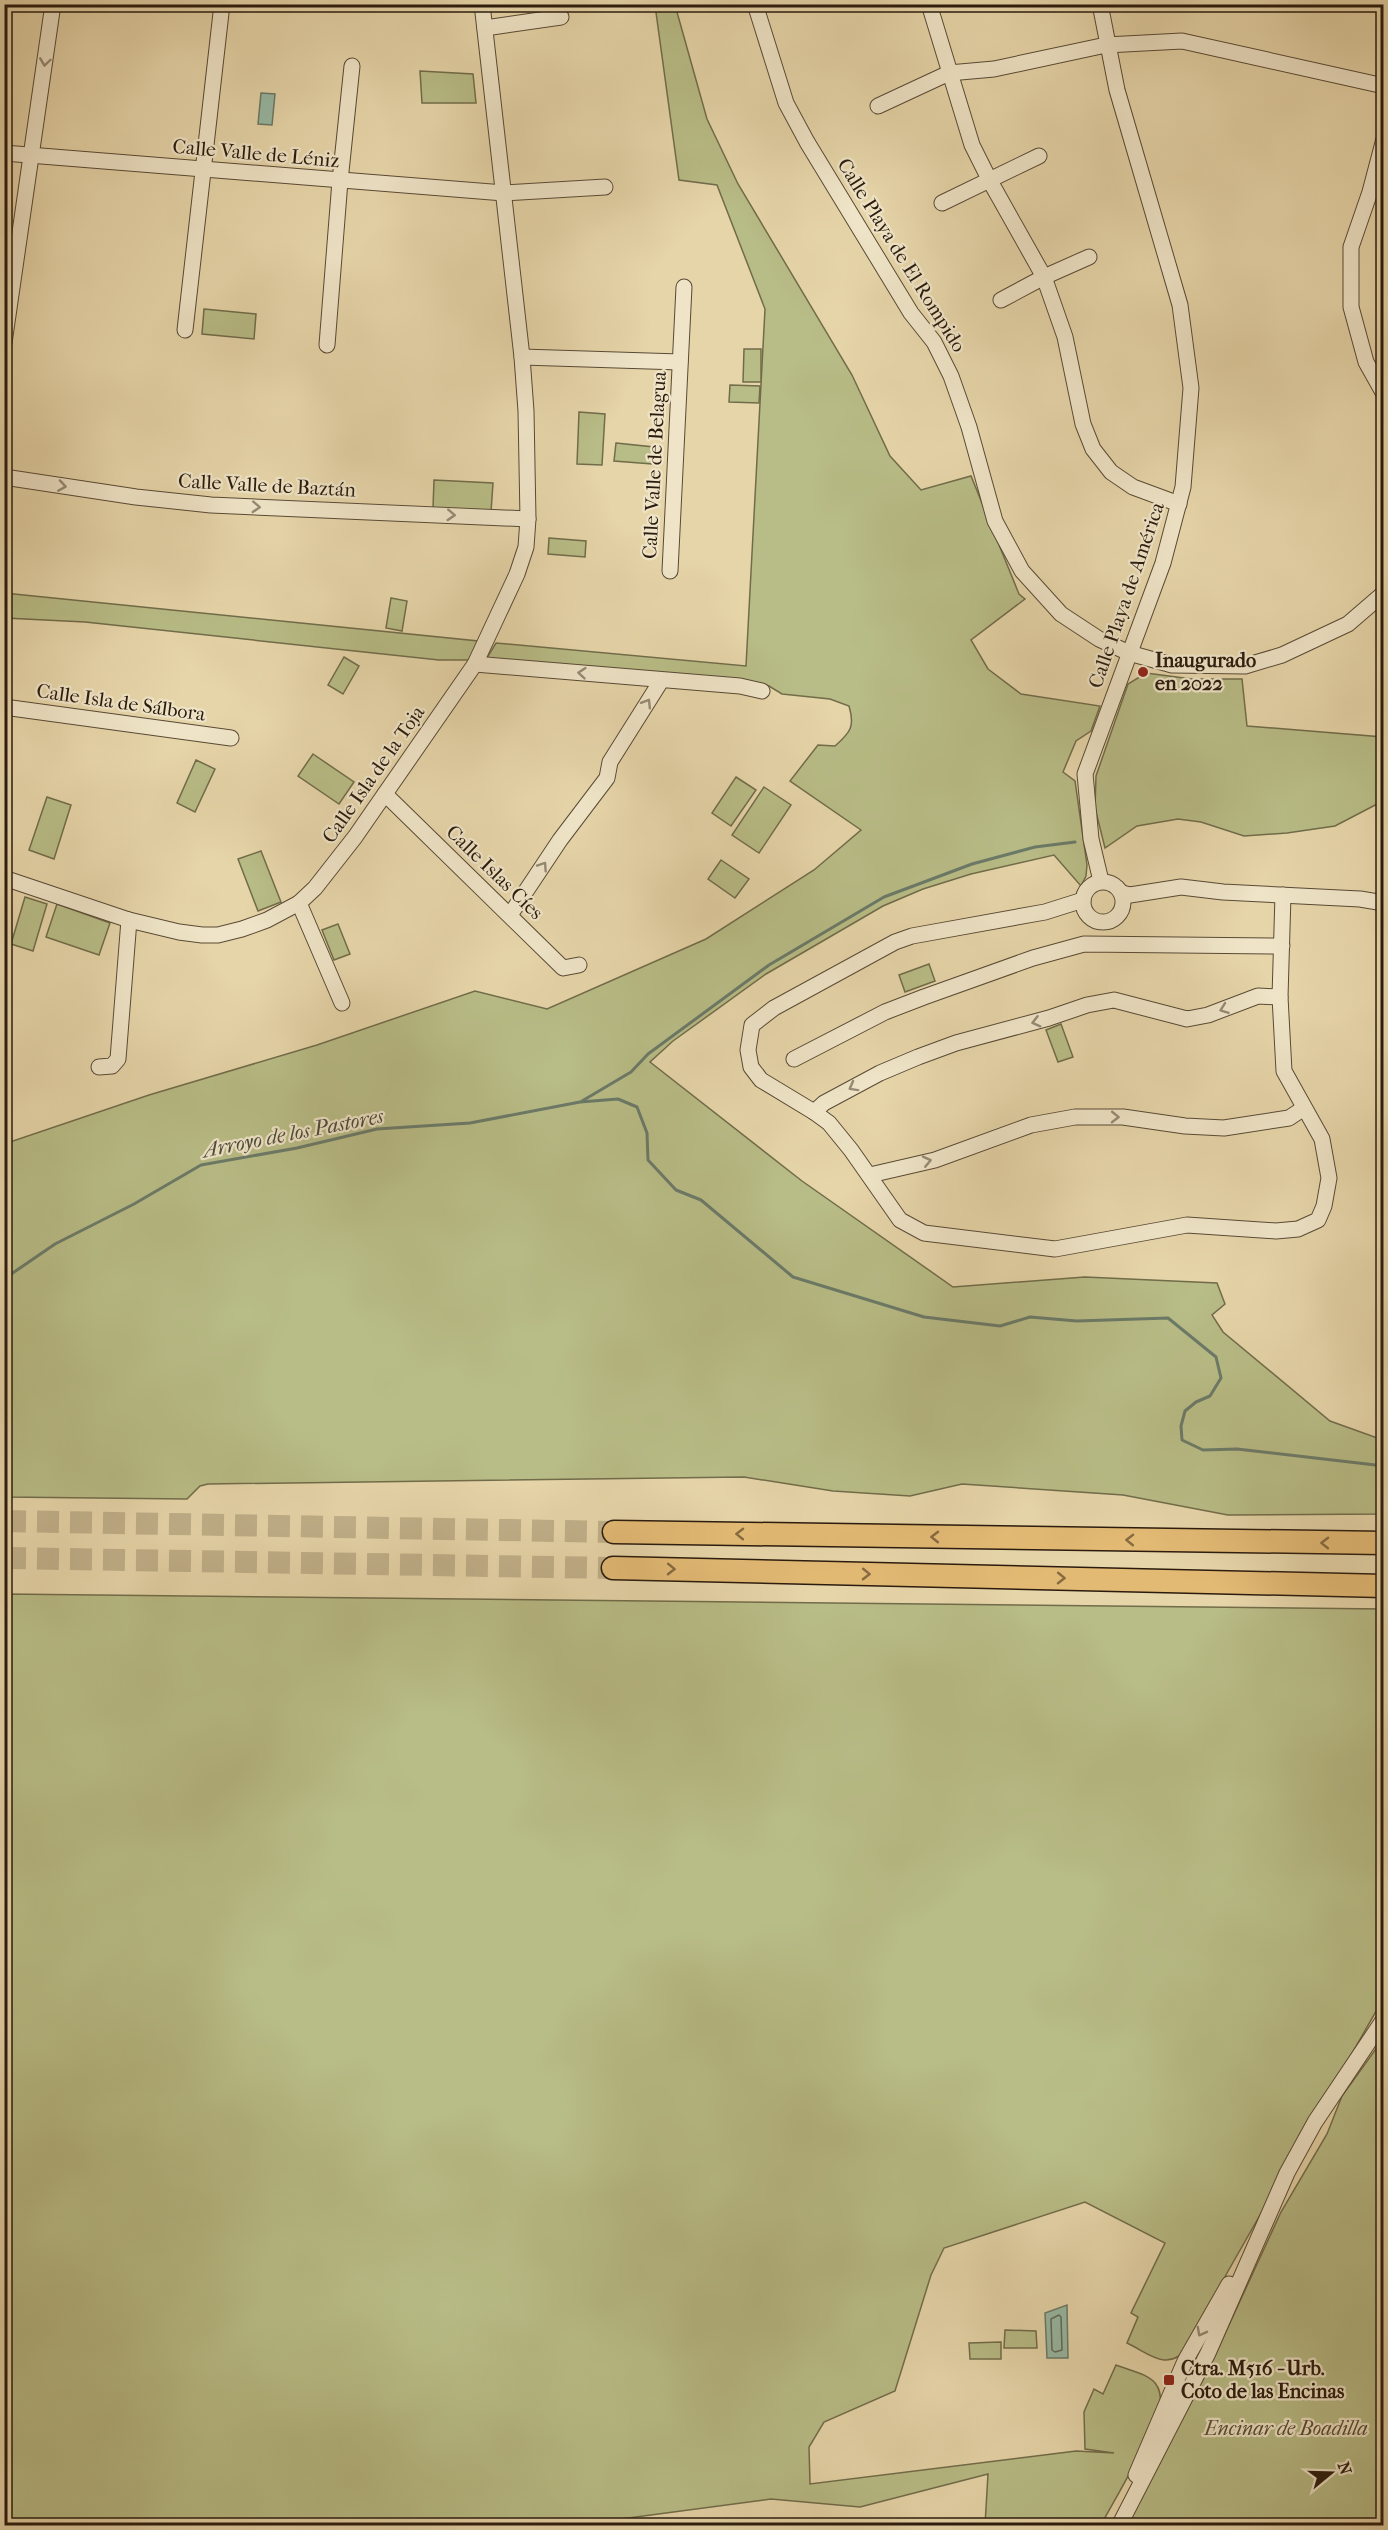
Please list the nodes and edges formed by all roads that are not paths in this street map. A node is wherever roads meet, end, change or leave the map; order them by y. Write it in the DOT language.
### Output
graph roads {
  1 [pos="53,4"];
  2 [pos="222,4"];
  3 [pos="482,4"];
  4 [pos="754,4"];
  5 [pos="929,4"];
  6 [pos="1100,4"];
  7 [pos="561,17"];
  8 [pos="485,28"];
  9 [pos="1106,45"];
  10 [pos="352,66"];
  11 [pos="950,73"];
  12 [pos="1383,86"];
  13 [pos="878,106"];
  14 [pos="1383,139"];
  15 [pos="4,153"];
  16 [pos="33,156"];
  17 [pos="1039,156"];
  18 [pos="203,169"];
  19 [pos="340,181"];
  20 [pos="990,181"];
  21 [pos="605,187"];
  22 [pos="504,193"];
  23 [pos="942,203"];
  24 [pos="1089,257"];
  25 [pos="1044,277"];
  26 [pos="684,287"];
  27 [pos="1001,300"];
  28 [pos="185,330"];
  29 [pos="4,343"];
  30 [pos="327,345"];
  31 [pos="522,357"];
  32 [pos="680,362"];
  33 [pos="1383,394"];
  34 [pos="4,477"];
  35 [pos="1179,504"];
  36 [pos="528,519"];
  37 [pos="670,571"];
  38 [pos="1383,593"];
  39 [pos="1129,653"];
  40 [pos="475,664"];
  41 [pos="661,681"];
  42 [pos="762,692"];
  43 [pos="4,707"];
  44 [pos="231,738"];
  45 [pos="385,794"];
  46 [pos="4,878"];
  47 [pos="1101,881"];
  48 [pos="1122,893"];
  49 [pos="1283,895"];
  50 [pos="1383,898"];
  51 [pos="1360,899"];
  52 [pos="1083,900"];
  53 [pos="299,903"];
  54 [pos="1383,903"];
  55 [pos="510,915"];
  56 [pos="129,920"];
  57 [pos="1282,945"];
  58 [pos="579,965"];
  59 [pos="1280,997"];
  60 [pos="342,1003"];
  61 [pos="794,1059"];
  62 [pos="99,1067"];
  63 [pos="1304,1108"];
  64 [pos="814,1112"];
  65 [pos="870,1175"];
  66 [pos="614,1532"];
  67 [pos="1383,1543"];
  68 [pos="613,1568"];
  69 [pos="1383,1586"];
  70 [pos="1383,2019"];
  71 [pos="1122,2519"];
  1 -- 16 [label="street, one-way"];
  2 -- 18 [label="street"];
  3 -- 8 [label="street"];
  4 -- 39 [label="street, Calle Playa de El Rompido"];
  5 -- 11 [label="street"];
  6 -- 9 [label="street, Calle Playa de América"];
  7 -- 8 [label="street"];
  8 -- 22 [label="street"];
  9 -- 11 [label="street"];
  9 -- 12 [label="street"];
  9 -- 35 [label="street, Calle Playa de América"];
  10 -- 19 [label="street"];
  11 -- 13 [label="street"];
  11 -- 20 [label="street"];
  14 -- 33 [label="street"];
  15 -- 16 [label="street, Calle Valle de Léniz"];
  16 -- 18 [label="street, Calle Valle de Léniz"];
  16 -- 29 [label="street"];
  17 -- 20 [label="street"];
  18 -- 19 [label="street, Calle Valle de Léniz"];
  18 -- 28 [label="street"];
  19 -- 22 [label="street, Calle Valle de Léniz"];
  19 -- 30 [label="street"];
  20 -- 23 [label="street"];
  20 -- 25 [label="street"];
  21 -- 22 [label="street"];
  22 -- 31 [label="street"];
  24 -- 25 [label="street"];
  25 -- 27 [label="street"];
  25 -- 35 [label="street"];
  26 -- 32 [label="street, Calle Valle de Belagua"];
  31 -- 32 [label="street, Calle Valle de Belagua"];
  31 -- 36 [label="street"];
  32 -- 37 [label="street, Calle Valle de Belagua"];
  34 -- 36 [label="street, Calle Valle de Baztán, one-way"];
  35 -- 39 [label="street, Calle Playa de América"];
  36 -- 40 [label="street"];
  38 -- 39 [label="street, Calle Playa de El Rompido"];
  39 -- 47 [label="street, Calle Playa de América"];
  41 -- 40 [label="street, one-way"];
  40 -- 45 [label="street, Calle Isla de la Toja"];
  41 -- 42 [label="street"];
  55 -- 41 [label="street, one-way"];
  43 -- 44 [label="street, Calle Isla de Sálbora"];
  45 -- 53 [label="street, Calle Isla de la Toja"];
  45 -- 55 [label="street, Calle Islas Cíes"];
  46 -- 56 [label="street, Calle Isla de la Toja"];
  47 -- 48 [label="street"];
  47 -- 52 [label="street"];
  48 -- 49 [label="street"];
  48 -- 52 [label="street"];
  49 -- 51 [label="street"];
  49 -- 57 [label="street"];
  50 -- 51 [label="street"];
  51 -- 54 [label="street"];
  52 -- 64 [label="street"];
  53 -- 56 [label="street, Calle Isla de la Toja"];
  53 -- 60 [label="street"];
  55 -- 58 [label="street, Calle Islas Cíes"];
  56 -- 62 [label="street"];
  57 -- 59 [label="street"];
  57 -- 61 [label="street"];
  59 -- 63 [label="street"];
  59 -- 64 [label="street, one-way"];
  65 -- 63 [label="street, one-way"];
  63 -- 65 [label="street"];
  64 -- 65 [label="street"];
  67 -- 66 [label="highway, one-way"];
  68 -- 69 [label="highway, one-way"];
  70 -- 71 [label="street"];
}
